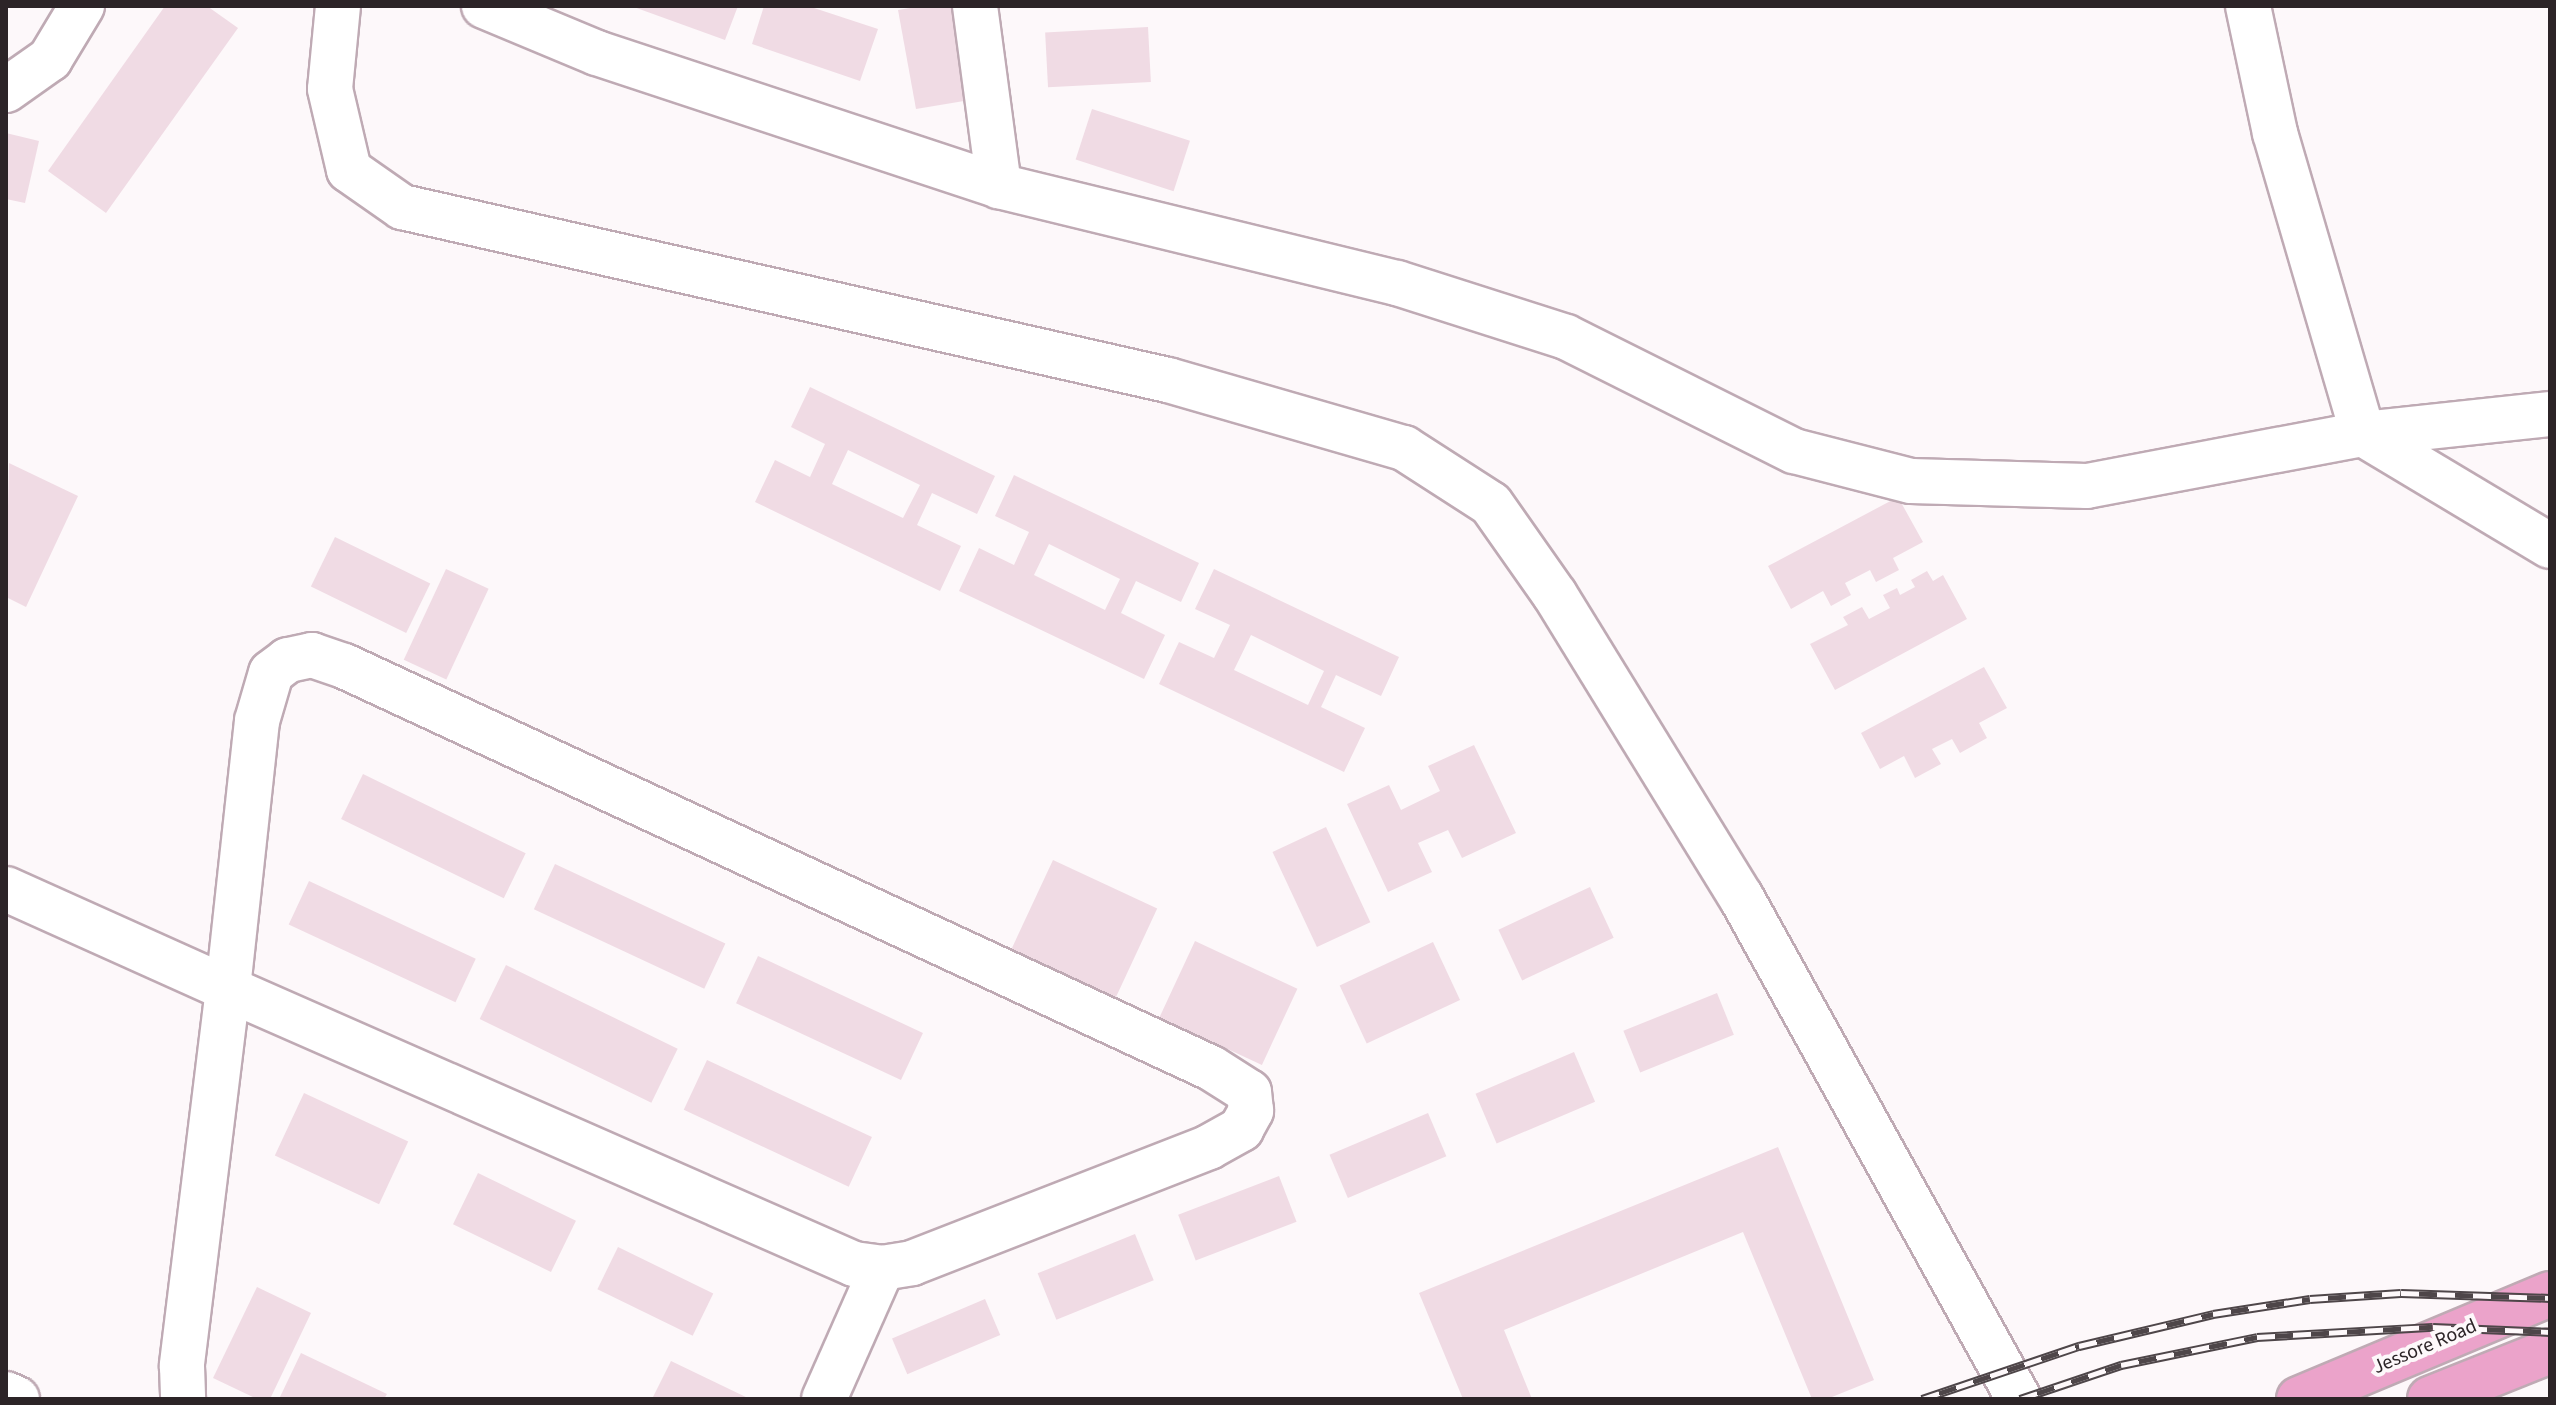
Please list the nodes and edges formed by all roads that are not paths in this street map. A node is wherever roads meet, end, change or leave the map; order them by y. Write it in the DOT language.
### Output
graph roads {
  1 [pos="82,6"];
  2 [pos="338,6"];
  3 [pos="484,6"];
  4 [pos="975,6"];
  5 [pos="2248,6"];
  6 [pos="6,90"];
  7 [pos="999,186"];
  8 [pos="2550,414"];
  9 [pos="2363,434"];
  10 [pos="2550,546"];
  11 [pos="6,889"];
  12 [pos="228,989"];
  13 [pos="882,1268"];
  14 [pos="2550,1294"];
  15 [pos="2550,1351"];
  16 [pos="6,1394"];
  17 [pos="17,1399"];
  18 [pos="183,1399"];
  19 [pos="824,1399"];
  20 [pos="2019,1399"];
  21 [pos="2299,1399"];
  22 [pos="2430,1399"];
  1 -- 6 [label="street"];
  2 -- 20 [label="street"];
  3 -- 7 [label="street"];
  4 -- 7 [label="street"];
  5 -- 9 [label="street"];
  7 -- 9 [label="street"];
  8 -- 9 [label="street"];
  9 -- 10 [label="street"];
  11 -- 12 [label="street"];
  12 -- 13 [label="street"];
  12 -- 13 [label="street"];
  12 -- 18 [label="street"];
  13 -- 19 [label="street"];
  14 -- 21 [label="main road, Jessore Road"];
  15 -- 22 [label="main road"];
  16 -- 17 [label="street"];
}
